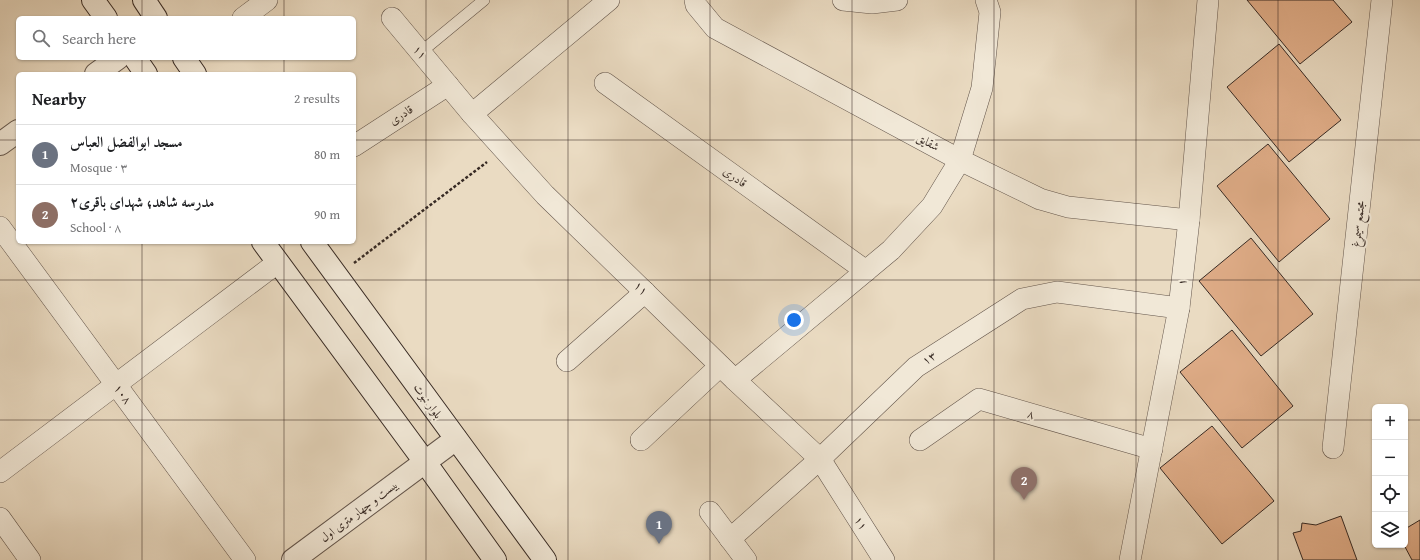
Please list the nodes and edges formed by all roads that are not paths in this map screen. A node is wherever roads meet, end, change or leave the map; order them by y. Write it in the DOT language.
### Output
graph roads {
  1 [pos="93,0"];
  2 [pos="144,0"];
  3 [pos="267,0"];
  4 [pos="484,0"];
  5 [pos="609,0"];
  6 [pos="695,0"];
  7 [pos="843,0"];
  8 [pos="897,0"];
  9 [pos="986,0"];
  10 [pos="1208,0"];
  11 [pos="1382,0"];
  12 [pos="105,16"];
  13 [pos="155,16"];
  14 [pos="246,16"];
  15 [pos="392,18"];
  16 [pos="420,52"];
  17 [pos="115,60"];
  18 [pos="136,60"];
  19 [pos="185,60"];
  20 [pos="99,72"];
  21 [pos="145,72"];
  22 [pos="194,72"];
  23 [pos="605,82"];
  24 [pos="448,85"];
  25 [pos="472,114"];
  26 [pos="16,132"];
  27 [pos="0,144"];
  28 [pos="356,145"];
  29 [pos="960,160"];
  30 [pos="1189,220"];
  31 [pos="0,227"];
  32 [pos="264,244"];
  33 [pos="313,244"];
  34 [pos="277,263"];
  35 [pos="866,271"];
  36 [pos="645,292"];
  37 [pos="1179,308"];
  38 [pos="568,361"];
  39 [pos="720,366"];
  40 [pos="736,380"];
  41 [pos="116,385"];
  42 [pos="456,439"];
  43 [pos="641,440"];
  44 [pos="920,440"];
  45 [pos="1333,448"];
  46 [pos="1152,449"];
  47 [pos="820,459"];
  48 [pos="425,462"];
  49 [pos="0,472"];
  50 [pos="710,512"];
  51 [pos="0,518"];
  52 [pos="730,539"];
  53 [pos="297,559"];
  54 [pos="30,560"];
  55 [pos="245,560"];
  56 [pos="495,560"];
  57 [pos="545,560"];
  58 [pos="746,560"];
  59 [pos="884,560"];
  60 [pos="1130,560"];
  1 -- 12 [label="main road"];
  2 -- 13 [label="main road"];
  3 -- 14 [label="street"];
  4 -- 16 [label="lane"];
  5 -- 25 [label="street"];
  6 -- 29 [label="street, شقایق"];
  7 -- 8 [label="street"];
  9 -- 29 [label="street"];
  10 -- 30 [label="street, ۱"];
  11 -- 45 [label="street, مجتمع سیمرغ"];
  15 -- 16 [label="street, ۱۱"];
  16 -- 24 [label="street, ۱۱"];
  17 -- 20 [label="main road"];
  18 -- 21 [label="main road"];
  19 -- 22 [label="main road"];
  23 -- 35 [label="street, قادری"];
  24 -- 25 [label="street, ۱۱"];
  24 -- 28 [label="street, قادری"];
  25 -- 36 [label="street, ۱۱"];
  26 -- 27 [label="main road"];
  29 -- 30 [label="street, شقایق"];
  29 -- 35 [label="street"];
  30 -- 37 [label="street, ۱"];
  31 -- 41 [label="street, ۱۰۸"];
  32 -- 34 [label="main road"];
  33 -- 42 [label="main road, بلوار نبوت"];
  34 -- 41 [label="street"];
  34 -- 48 [label="main road"];
  35 -- 40 [label="street"];
  36 -- 38 [label="street"];
  36 -- 39 [label="street, ۱۱"];
  37 -- 46 [label="street, ۱"];
  37 -- 47 [label="street, ۱۳"];
  39 -- 40 [label="street, ۱۱"];
  39 -- 43 [label="street"];
  40 -- 47 [label="street, ۱۱"];
  41 -- 49 [label="street"];
  41 -- 55 [label="street, ۱۰۸"];
  42 -- 48 [label="main road, بیست و چهار متری اول"];
  42 -- 57 [label="main road, بلوار نبوت"];
  44 -- 46 [label="street, ۸"];
  46 -- 60 [label="street, ۱"];
  47 -- 52 [label="street, ۱۳"];
  47 -- 59 [label="street, ۱۱"];
  48 -- 53 [label="main road, بیست و چهار متری اول"];
  48 -- 56 [label="main road"];
  50 -- 52 [label="street"];
  51 -- 54 [label="street"];
  52 -- 58 [label="street"];
}
